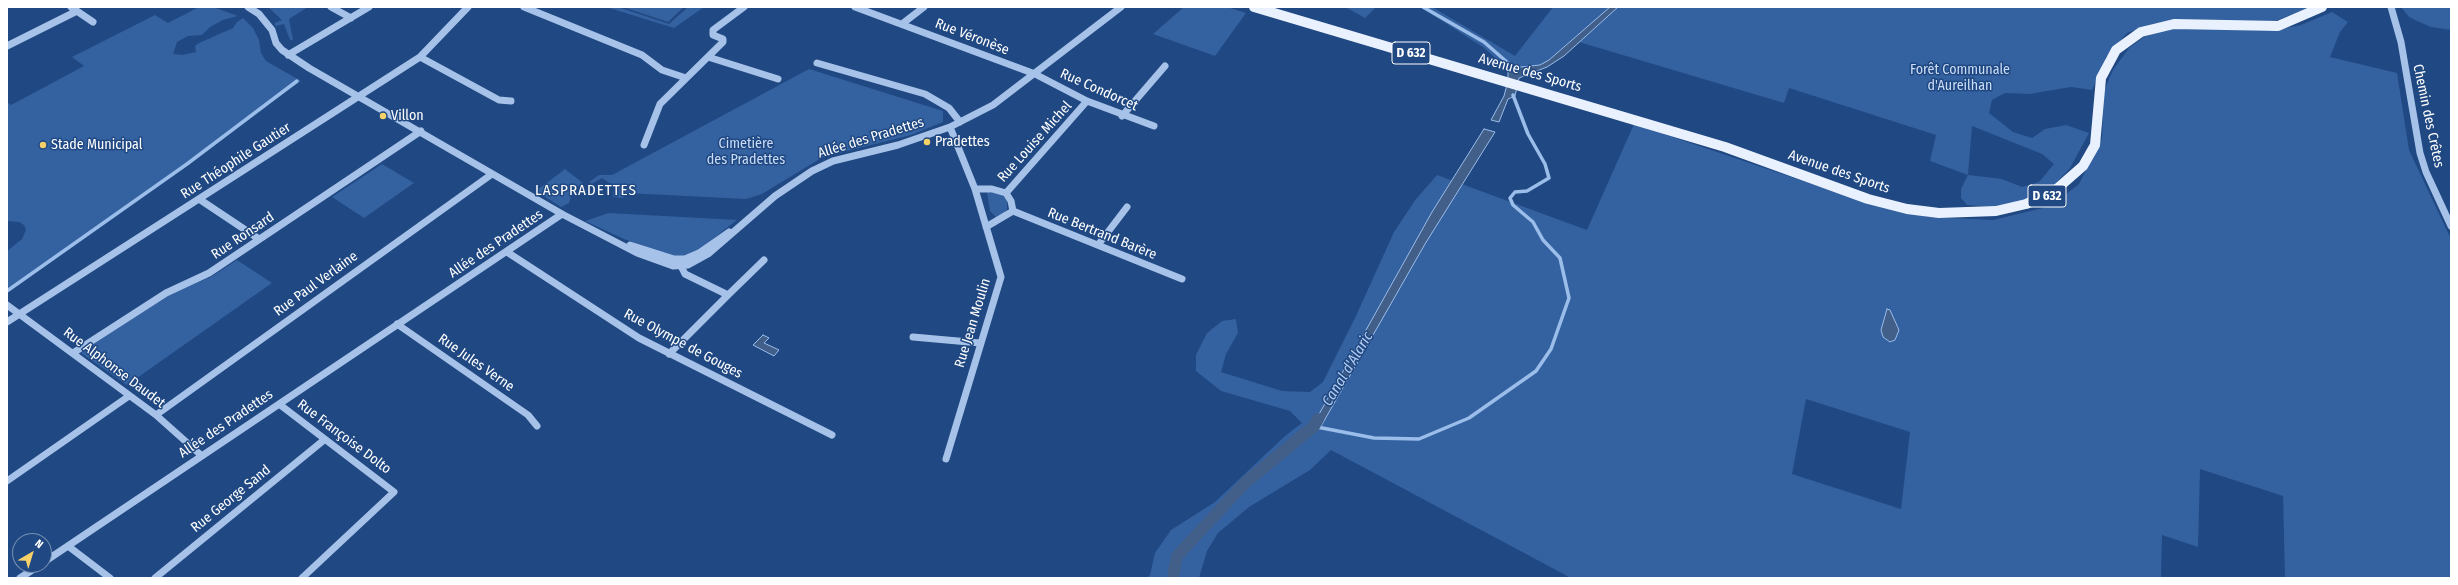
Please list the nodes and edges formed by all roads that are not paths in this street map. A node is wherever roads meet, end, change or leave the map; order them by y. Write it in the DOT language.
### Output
graph roads {
  1 [pos="71,7"];
  2 [pos="248,7"];
  3 [pos="331,7"];
  4 [pos="369,7"];
  5 [pos="468,7"];
  6 [pos="524,7"];
  7 [pos="744,7"];
  8 [pos="855,7"];
  9 [pos="924,7"];
  10 [pos="1121,7"];
  11 [pos="1254,7"];
  12 [pos="2322,7"];
  13 [pos="2391,7"];
  14 [pos="77,11"];
  15 [pos="351,18"];
  16 [pos="93,22"];
  17 [pos="902,24"];
  18 [pos="7,46"];
  19 [pos="288,55"];
  20 [pos="420,57"];
  21 [pos="708,57"];
  22 [pos="817,63"];
  23 [pos="1165,66"];
  24 [pos="1035,74"];
  25 [pos="686,78"];
  26 [pos="778,79"];
  27 [pos="360,96"];
  28 [pos="511,101"];
  29 [pos="1087,101"];
  30 [pos="1122,116"];
  31 [pos="960,122"];
  32 [pos="1154,126"];
  33 [pos="950,127"];
  34 [pos="421,132"];
  35 [pos="644,145"];
  36 [pos="492,174"];
  37 [pos="975,189"];
  38 [pos="1006,193"];
  39 [pos="199,199"];
  40 [pos="1127,207"];
  41 [pos="1013,211"];
  42 [pos="562,214"];
  43 [pos="2451,226"];
  44 [pos="986,227"];
  45 [pos="259,239"];
  46 [pos="1098,245"];
  47 [pos="507,252"];
  48 [pos="764,260"];
  49 [pos="682,263"];
  50 [pos="1182,279"];
  51 [pos="728,295"];
  52 [pos="7,305"];
  53 [pos="19,314"];
  54 [pos="7,322"];
  55 [pos="397,324"];
  56 [pos="913,337"];
  57 [pos="980,342"];
  58 [pos="73,353"];
  59 [pos="669,354"];
  60 [pos="129,396"];
  61 [pos="279,404"];
  62 [pos="156,415"];
  63 [pos="537,426"];
  64 [pos="832,435"];
  65 [pos="324,440"];
  66 [pos="202,456"];
  67 [pos="946,459"];
  68 [pos="7,481"];
  69 [pos="68,546"];
  70 [pos="52,557"];
  71 [pos="110,578"];
  72 [pos="155,578"];
  73 [pos="302,578"];
  1 -- 14 [label="street"];
  2 -- 19 [label="street"];
  3 -- 15 [label="street"];
  4 -- 15 [label="street"];
  5 -- 20 [label="street, Rue Théophile Gautier"];
  6 -- 25 [label="street"];
  7 -- 21 [label="street"];
  8 -- 17 [label="street, Rue Véronèse"];
  9 -- 17 [label="street"];
  10 -- 24 [label="street, Allée des Pradettes"];
  11 -- 12 [label="main road, Avenue des Sports / D 632"];
  13 -- 43 [label="street, Chemin des Crêtes"];
  14 -- 16 [label="street"];
  14 -- 18 [label="street"];
  15 -- 19 [label="street"];
  17 -- 24 [label="street, Rue Véronèse"];
  19 -- 27 [label="street"];
  20 -- 27 [label="street, Rue Théophile Gautier"];
  20 -- 28 [label="street"];
  21 -- 25 [label="street"];
  21 -- 26 [label="street"];
  22 -- 31 [label="street"];
  23 -- 30 [label="street"];
  24 -- 29 [label="street, Rue Condorcet"];
  24 -- 31 [label="street, Allée des Pradettes"];
  25 -- 35 [label="street"];
  27 -- 34 [label="street"];
  27 -- 39 [label="street, Rue Théophile Gautier"];
  29 -- 30 [label="street, Rue Condorcet"];
  29 -- 38 [label="street, Rue Louise Michel"];
  30 -- 32 [label="street, Rue Condorcet"];
  31 -- 33 [label="street, Allée des Pradettes"];
  33 -- 37 [label="street, Rue Jean Moulin"];
  33 -- 49 [label="street, Allée des Pradettes"];
  34 -- 36 [label="street"];
  34 -- 45 [label="street, Rue Ronsard"];
  36 -- 42 [label="street"];
  36 -- 62 [label="street, Rue Paul Verlaine"];
  37 -- 38 [label="street, Rue Louise Michel"];
  37 -- 44 [label="street, Rue Jean Moulin"];
  38 -- 41 [label="street"];
  39 -- 45 [label="street"];
  39 -- 53 [label="street, Rue Théophile Gautier"];
  40 -- 46 [label="street"];
  41 -- 44 [label="street"];
  41 -- 46 [label="street, Rue Bertrand Barère"];
  42 -- 47 [label="street, Allée des Pradettes"];
  42 -- 49 [label="street, Allée des Pradettes"];
  44 -- 57 [label="street, Rue Jean Moulin"];
  45 -- 58 [label="street, Rue Ronsard"];
  46 -- 50 [label="street, Rue Bertrand Barère"];
  47 -- 55 [label="street, Allée des Pradettes"];
  47 -- 59 [label="street, Rue Olympe de Gouges"];
  48 -- 51 [label="street"];
  49 -- 51 [label="street"];
  51 -- 59 [label="street"];
  52 -- 53 [label="street, Rue Alphonse Daudet"];
  53 -- 54 [label="street, Rue Théophile Gautier"];
  53 -- 58 [label="street, Rue Alphonse Daudet"];
  55 -- 61 [label="street, Allée des Pradettes"];
  55 -- 63 [label="street, Rue Jules Verne"];
  56 -- 57 [label="street"];
  57 -- 67 [label="street, Rue Jean Moulin"];
  58 -- 60 [label="street, Rue Alphonse Daudet"];
  59 -- 64 [label="street, Rue Olympe de Gouges"];
  60 -- 62 [label="street, Rue Alphonse Daudet"];
  60 -- 68 [label="street"];
  61 -- 65 [label="street, Rue Françoise Dolto"];
  61 -- 66 [label="street, Allée des Pradettes"];
  62 -- 66 [label="street, Rue Alphonse Daudet"];
  65 -- 72 [label="street, Rue George Sand"];
  65 -- 73 [label="street, Rue Françoise Dolto"];
  66 -- 69 [label="street, Allée des Pradettes"];
  69 -- 70 [label="street, Allée des Pradettes"];
  69 -- 71 [label="street"];
}
